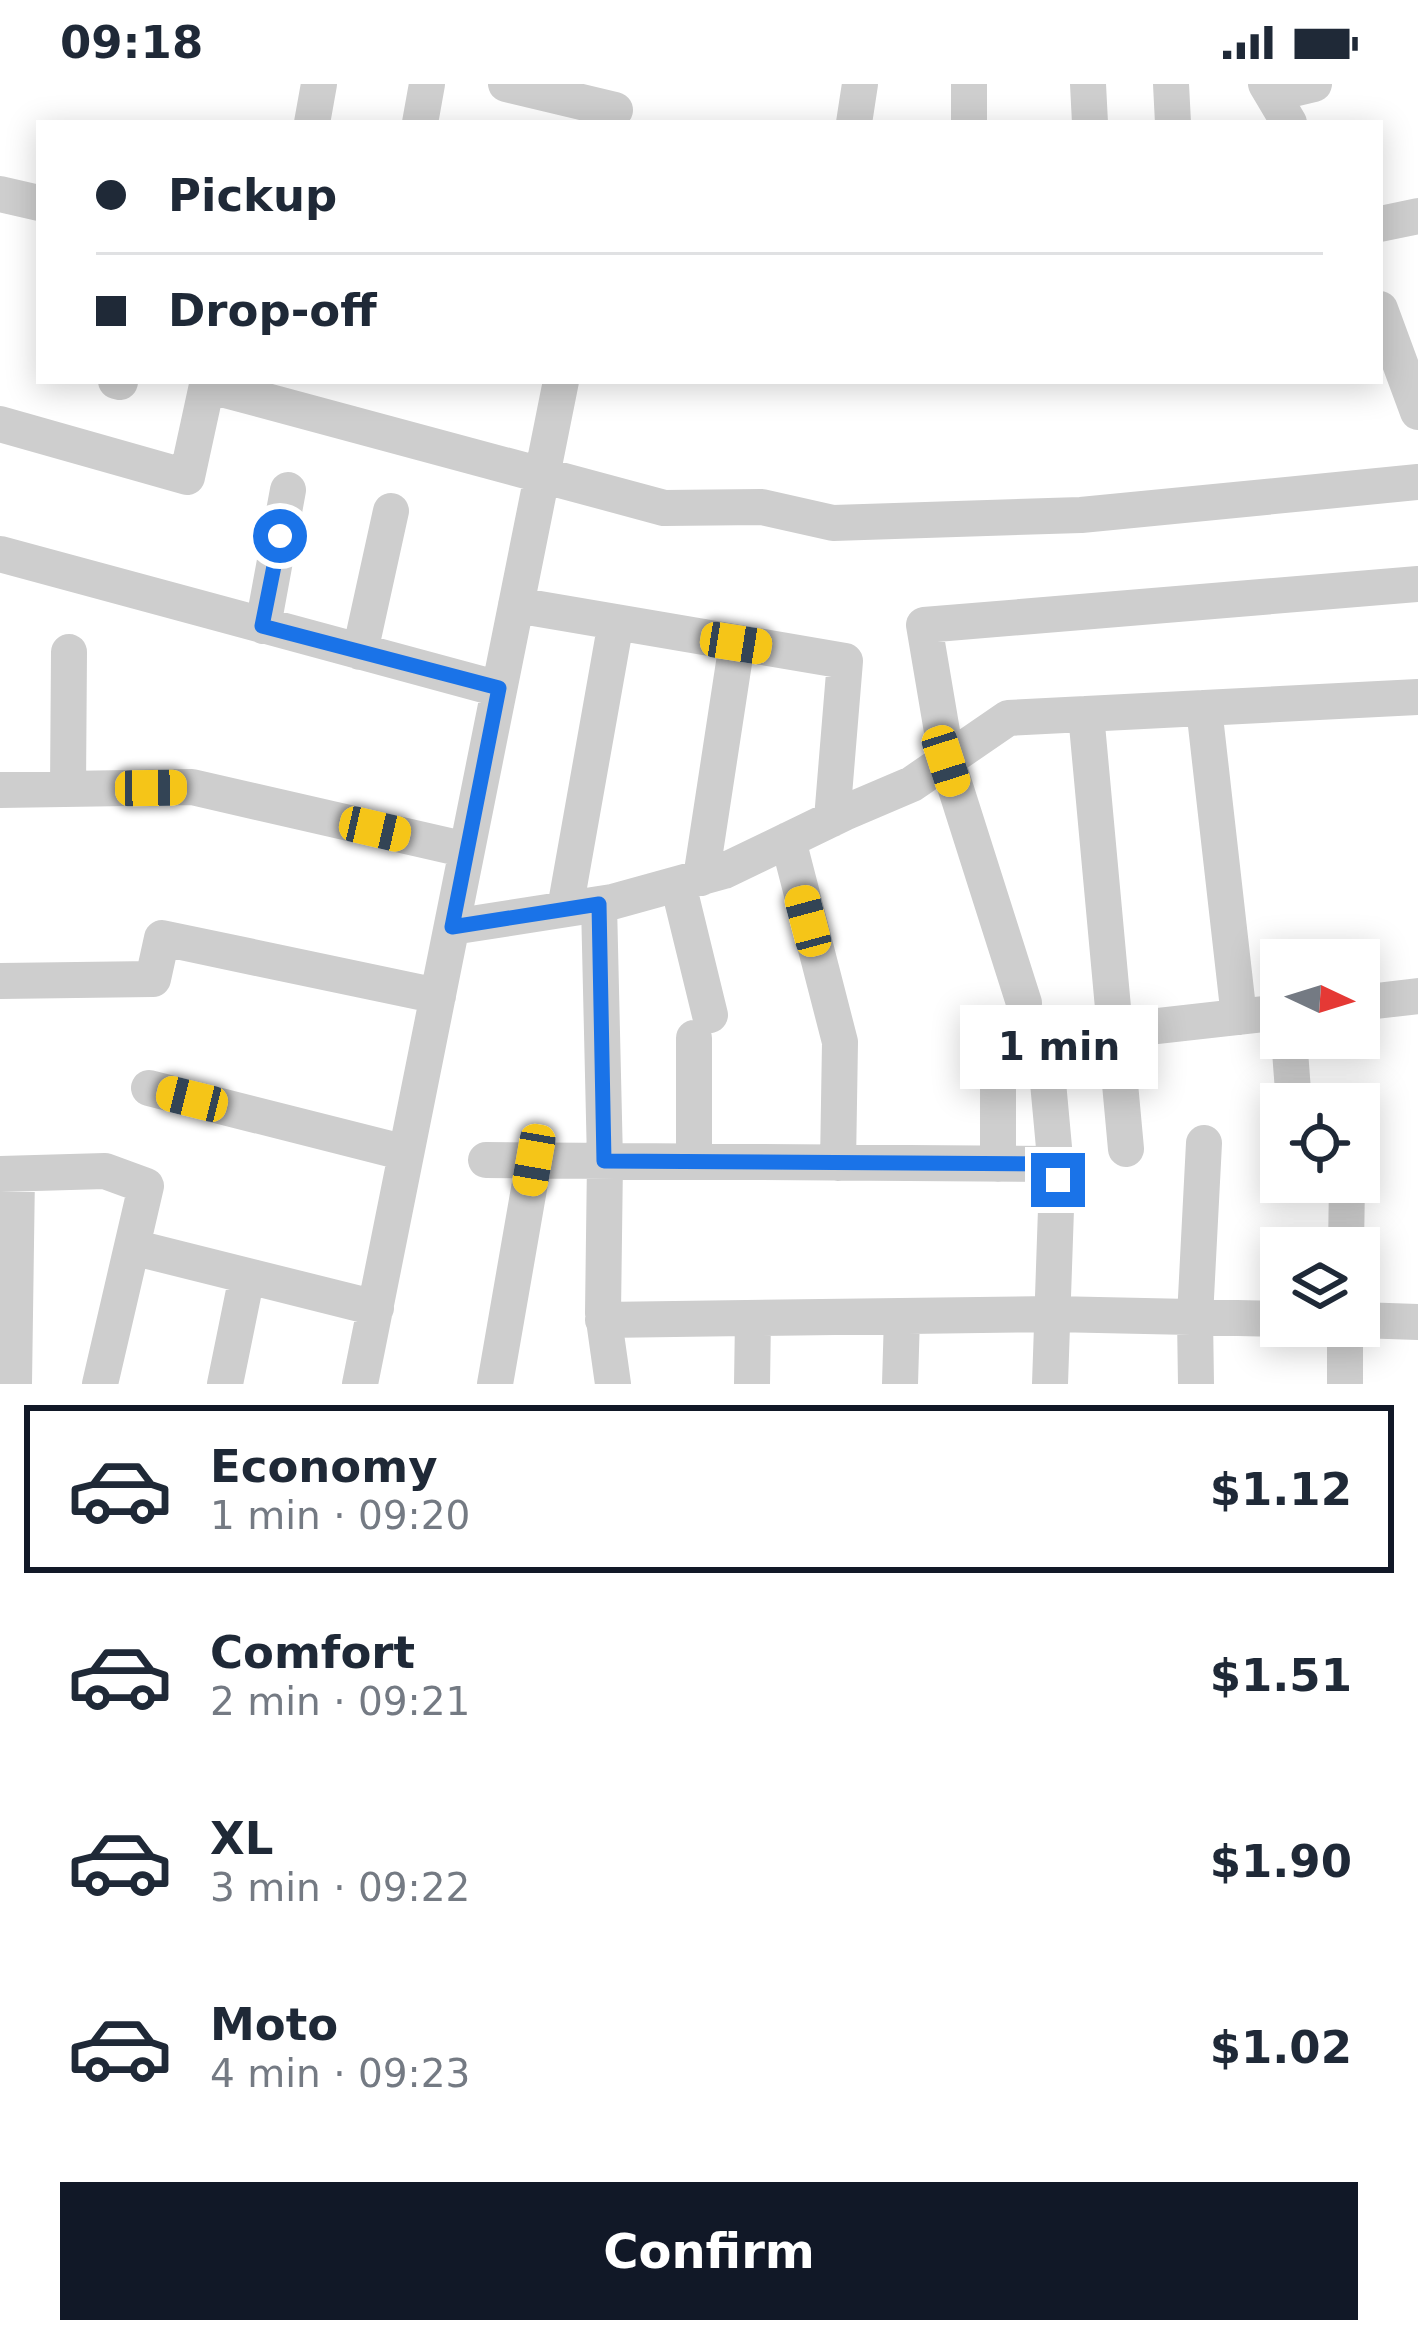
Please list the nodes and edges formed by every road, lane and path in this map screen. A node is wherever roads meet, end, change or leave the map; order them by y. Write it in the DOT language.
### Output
graph roads {
  1 [pos="319,84"];
  2 [pos="427,84"];
  3 [pos="506,84"];
  4 [pos="860,84"];
  5 [pos="969,84"];
  6 [pos="1088,84"];
  7 [pos="1171,84"];
  8 [pos="1314,84"];
  9 [pos="1276,100"];
  10 [pos="616,106"];
  11 [pos="313,120"];
  12 [pos="421,120"];
  13 [pos="854,120"];
  14 [pos="969,120"];
  15 [pos="1090,120"];
  16 [pos="1173,120"];
  17 [pos="0,194"];
  18 [pos="36,202"];
  19 [pos="1418,215"];
  20 [pos="1383,223"];
  21 [pos="1383,327"];
  22 [pos="559,384"];
  23 [pos="268,391"];
  24 [pos="1418,412"];
  25 [pos="0,424"];
  26 [pos="542,476"];
  27 [pos="1418,482"];
  28 [pos="288,490"];
  29 [pos="391,511"];
  30 [pos="0,554"];
  31 [pos="1418,584"];
  32 [pos="516,605"];
  33 [pos="616,622"];
  34 [pos="262,626"];
  35 [pos="736,643"];
  36 [pos="68,652"];
  37 [pos="360,652"];
  38 [pos="499,688"];
  39 [pos="1418,698"];
  40 [pos="1204,708"];
  41 [pos="1086,714"];
  42 [pos="946,761"];
  43 [pos="68,789"];
  44 [pos="0,790"];
  45 [pos="832,819"];
  46 [pos="788,840"];
  47 [pos="467,850"];
  48 [pos="689,881"];
  49 [pos="582,907"];
  50 [pos="452,927"];
  51 [pos="0,981"];
  52 [pos="438,996"];
  53 [pos="1418,996"];
  54 [pos="1380,1001"];
  55 [pos="1024,1003"];
  56 [pos="1260,1014"];
  57 [pos="1239,1017"];
  58 [pos="1115,1031"];
  59 [pos="1044,1039"];
  60 [pos="149,1088"];
  61 [pos="1204,1143"];
  62 [pos="1126,1149"];
  63 [pos="406,1153"];
  64 [pos="486,1160"];
  65 [pos="534,1160"];
  66 [pos="604,1161"];
  67 [pos="694,1161"];
  68 [pos="838,1162"];
  69 [pos="998,1164"];
  70 [pos="1056,1164"];
  71 [pos="8,1174"];
  72 [pos="132,1247"];
  73 [pos="247,1276"];
  74 [pos="376,1307"];
  75 [pos="1052,1314"];
  76 [pos="902,1316"];
  77 [pos="1195,1317"];
  78 [pos="753,1318"];
  79 [pos="1260,1318"];
  80 [pos="603,1320"];
  81 [pos="1380,1321"];
  82 [pos="1418,1322"];
  83 [pos="1345,1347"];
  84 [pos="14,1384"];
  85 [pos="100,1384"];
  86 [pos="225,1384"];
  87 [pos="360,1384"];
  88 [pos="495,1384"];
  89 [pos="613,1384"];
  90 [pos="752,1384"];
  91 [pos="900,1384"];
  92 [pos="1050,1384"];
  93 [pos="1196,1384"];
  94 [pos="1345,1384"];
  1 -- 11 [label="street"];
  2 -- 12 [label="street"];
  3 -- 10 [label="street"];
  4 -- 13 [label="street"];
  5 -- 14 [label="street"];
  6 -- 15 [label="street"];
  7 -- 16 [label="street"];
  8 -- 9 [label="street"];
  17 -- 18 [label="street"];
  19 -- 20 [label="street"];
  21 -- 24 [label="street"];
  22 -- 26 [label="street"];
  23 -- 25 [label="street"];
  23 -- 26 [label="street"];
  26 -- 27 [label="street"];
  26 -- 32 [label="street"];
  28 -- 34 [label="street"];
  29 -- 37 [label="street"];
  30 -- 34 [label="street"];
  31 -- 42 [label="street"];
  32 -- 33 [label="street"];
  32 -- 38 [label="street"];
  33 -- 35 [label="street"];
  33 -- 49 [label="street"];
  34 -- 37 [label="street"];
  35 -- 45 [label="street"];
  35 -- 48 [label="street"];
  36 -- 43 [label="street"];
  37 -- 38 [label="street"];
  38 -- 47 [label="street"];
  39 -- 40 [label="street"];
  40 -- 41 [label="street"];
  40 -- 57 [label="street"];
  41 -- 42 [label="street"];
  41 -- 58 [label="street"];
  42 -- 45 [label="street"];
  42 -- 55 [label="street"];
  43 -- 44 [label="street"];
  43 -- 47 [label="street"];
  45 -- 46 [label="street"];
  46 -- 48 [label="street"];
  46 -- 68 [label="street"];
  47 -- 50 [label="street"];
  48 -- 49 [label="street"];
  48 -- 67 [label="street"];
  49 -- 50 [label="street"];
  49 -- 66 [label="street"];
  50 -- 52 [label="street"];
  51 -- 52 [label="street"];
  52 -- 63 [label="street"];
  53 -- 54 [label="street"];
  56 -- 57 [label="street"];
  57 -- 58 [label="street"];
  58 -- 59 [label="street"];
  58 -- 62 [label="street"];
  59 -- 69 [label="street"];
  59 -- 70 [label="street"];
  60 -- 63 [label="street"];
  61 -- 77 [label="street"];
  63 -- 74 [label="street"];
  64 -- 65 [label="street"];
  65 -- 66 [label="street"];
  65 -- 88 [label="street"];
  66 -- 67 [label="street"];
  66 -- 80 [label="street"];
  67 -- 68 [label="street"];
  68 -- 69 [label="street"];
  69 -- 70 [label="street"];
  70 -- 75 [label="street"];
  71 -- 72 [label="street"];
  71 -- 84 [label="street"];
  72 -- 73 [label="street"];
  72 -- 85 [label="street"];
  73 -- 74 [label="street"];
  73 -- 86 [label="street"];
  74 -- 87 [label="street"];
  75 -- 76 [label="street"];
  75 -- 77 [label="street"];
  75 -- 92 [label="street"];
  76 -- 78 [label="street"];
  76 -- 91 [label="street"];
  77 -- 79 [label="street"];
  77 -- 93 [label="street"];
  78 -- 80 [label="street"];
  78 -- 90 [label="street"];
  80 -- 89 [label="street"];
  81 -- 82 [label="street"];
  83 -- 94 [label="street"];
}
